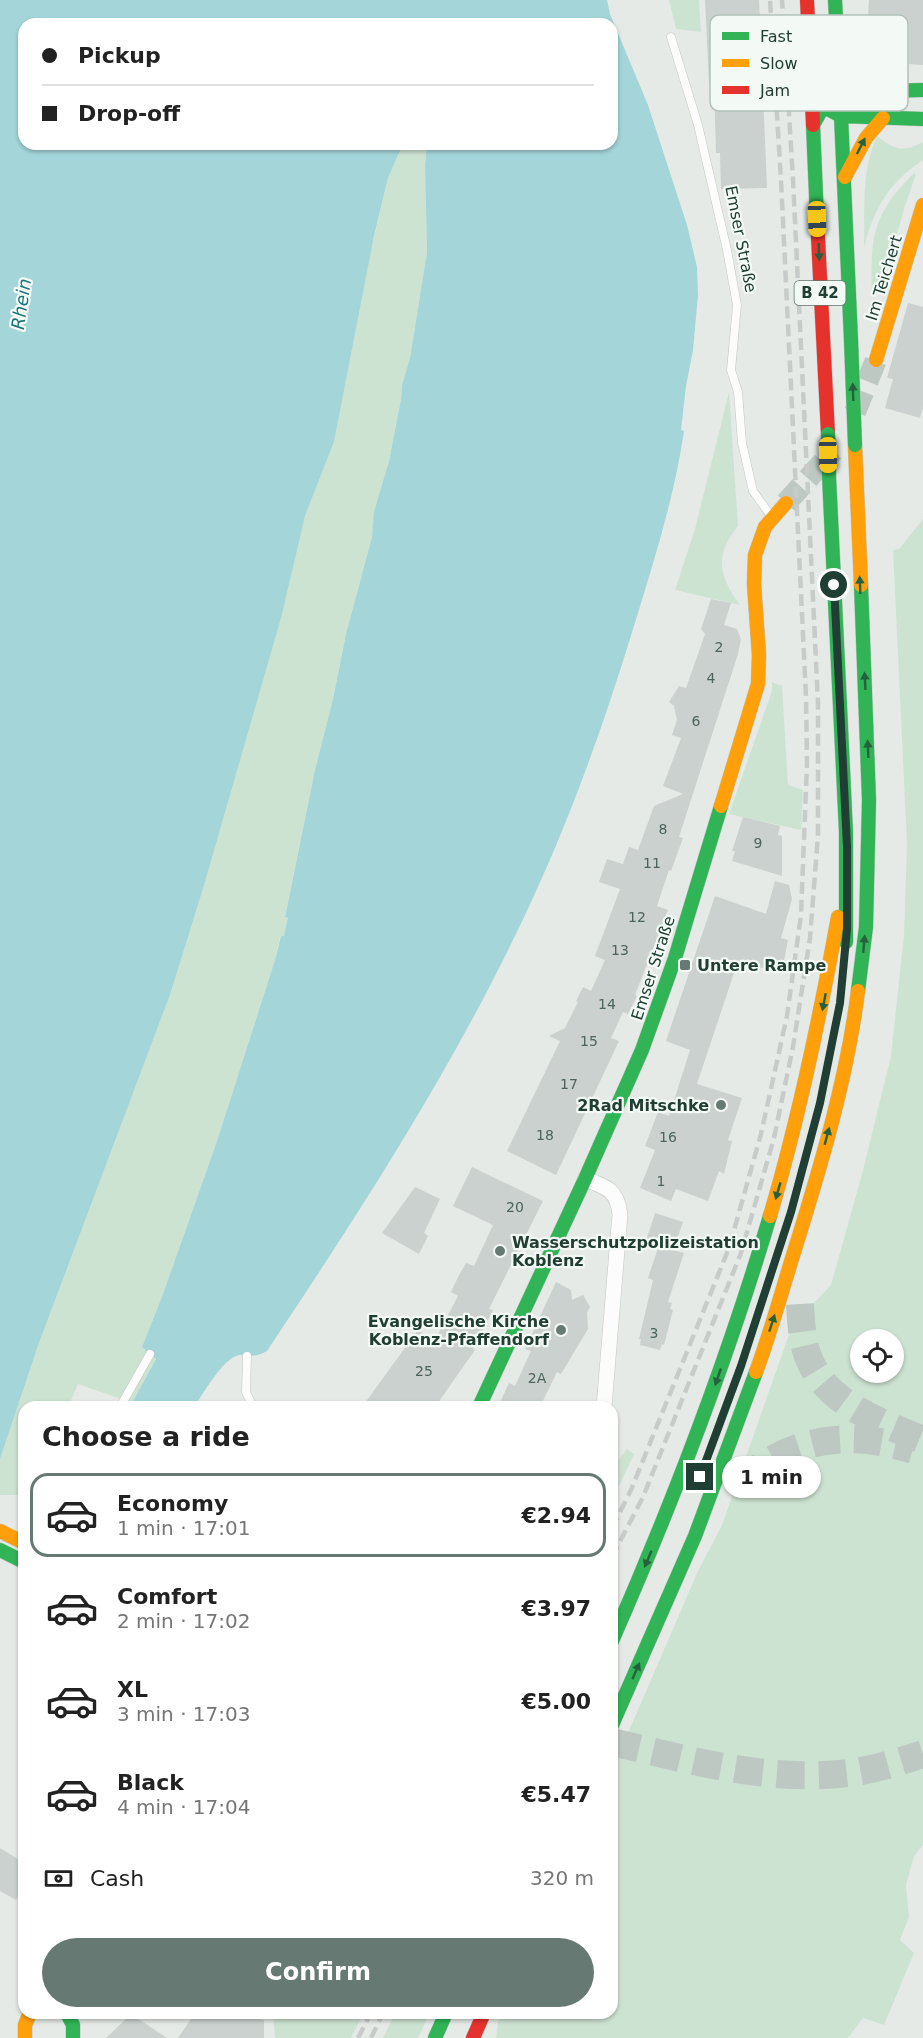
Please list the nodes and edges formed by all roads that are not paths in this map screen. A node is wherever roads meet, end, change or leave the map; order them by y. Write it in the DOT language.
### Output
graph roads {
  1 [pos="807,0"];
  2 [pos="835,0"];
  3 [pos="808,15"];
  4 [pos="836,15"];
  5 [pos="671,37"];
  6 [pos="908,90"];
  7 [pos="923,90"];
  8 [pos="812,111"];
  9 [pos="820,111"];
  10 [pos="831,111"];
  11 [pos="841,111"];
  12 [pos="841,116"];
  13 [pos="883,118"];
  14 [pos="923,119"];
  15 [pos="813,125"];
  16 [pos="844,179"];
  17 [pos="923,205"];
  18 [pos="876,360"];
  19 [pos="786,503"];
  20 [pos="772,517"];
  21 [pos="847,861"];
  22 [pos="846,954"];
  23 [pos="585,1179"];
  24 [pos="812,1192"];
  25 [pos="801,1277"];
  26 [pos="150,1353"];
  27 [pos="247,1356"];
  28 [pos="123,1401"];
  29 [pos="250,1401"];
  30 [pos="482,1401"];
  31 [pos="604,1401"];
  32 [pos="723,1500"];
  33 [pos="0,1531"];
  34 [pos="695,1536"];
  35 [pos="18,1540"];
  36 [pos="0,1550"];
  37 [pos="18,1559"];
  38 [pos="618,1627"];
  39 [pos="618,1711"];
  40 [pos="26,2019"];
  41 [pos="72,2019"];
  42 [pos="443,2019"];
  43 [pos="481,2019"];
  44 [pos="26,2038"];
  45 [pos="73,2038"];
  46 [pos="435,2038"];
  47 [pos="473,2038"];
  1 -- 3 [label="main road, B 42"];
  2 -- 4 [label="main road, B 42"];
  5 -- 20 [label="lane, Emser Straße"];
  6 -- 7 [label="main road"];
  8 -- 15 [label="main road, B 42"];
  9 -- 15 [label="main road, B 42"];
  10 -- 12 [label="main road"];
  11 -- 12 [label="main road, B 42"];
  12 -- 13 [label="main road"];
  12 -- 16 [label="main road, B 42"];
  13 -- 14 [label="main road"];
  16 -- 13 [label="main road, B 42, one-way"];
  15 -- 21 [label="main road, B 42, one-way, bridge"];
  24 -- 16 [label="main road, B 42, one-way, bridge"];
  17 -- 18 [label="main road, Im Teichert"];
  19 -- 20 [label="main road, Emser Straße"];
  20 -- 23 [label="main road, Emser Straße"];
  21 -- 22 [label="main road, B 42"];
  21 -- 38 [label="main road, one-way"];
  23 -- 30 [label="main road, Emser Straße"];
  23 -- 31 [label="street"];
  24 -- 25 [label="main road"];
  34 -- 24 [label="main road, B 42, one-way"];
  26 -- 28 [label="lane"];
  27 -- 29 [label="lane"];
  32 -- 34 [label="main road"];
  33 -- 35 [label="main road"];
  39 -- 34 [label="main road, B 42, one-way"];
  36 -- 37 [label="main road"];
  40 -- 44 [label="main road"];
  41 -- 45 [label="main road"];
  42 -- 46 [label="main road"];
  43 -- 47 [label="main road"];
}
